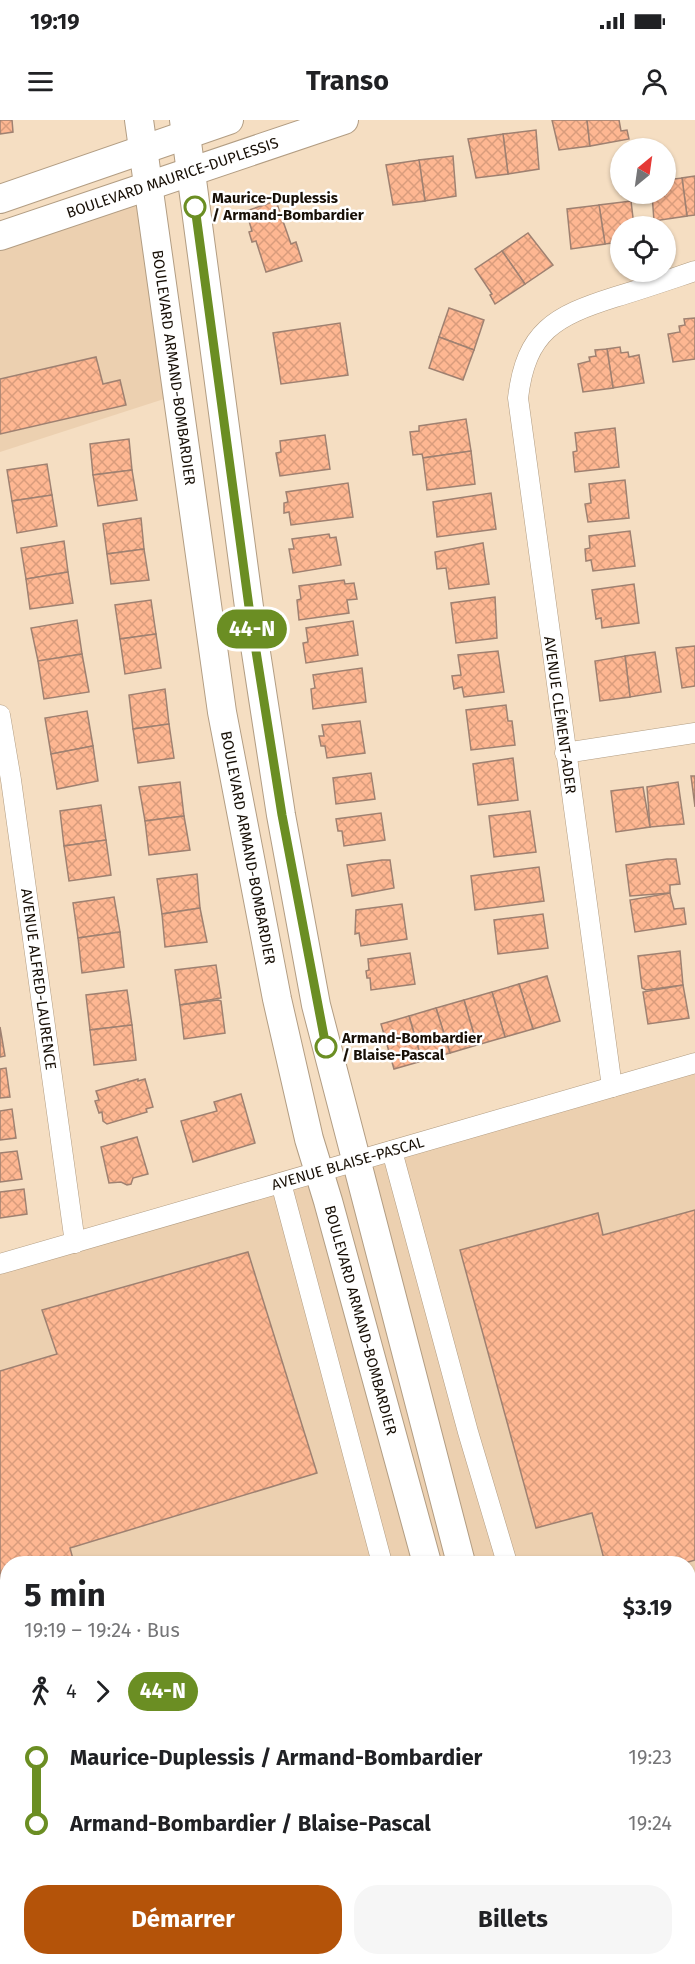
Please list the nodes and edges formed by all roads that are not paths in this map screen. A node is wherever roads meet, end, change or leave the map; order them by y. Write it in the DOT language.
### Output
graph roads {
  1 [pos="139,120"];
  2 [pos="229,120"];
  3 [pos="344,120"];
  4 [pos="184,127"];
  5 [pos="142,151"];
  6 [pos="190,172"];
  7 [pos="150,187"];
  8 [pos="0,199"];
  9 [pos="0,236"];
  10 [pos="695,272"];
  11 [pos="0,715"];
  12 [pos="695,733"];
  13 [pos="565,753"];
  14 [pos="6,781"];
  15 [pos="695,1063"];
  16 [pos="612,1087"];
  17 [pos="392,1151"];
  18 [pos="357,1161"];
  19 [pos="318,1172"];
  20 [pos="281,1183"];
  21 [pos="75,1243"];
  22 [pos="0,1264"];
  23 [pos="380,1556"];
  24 [pos="425,1556"];
  25 [pos="459,1556"];
  26 [pos="505,1556"];
  1 -- 5 [label="street, BOULEVARD ARMAND-BOMBARDIER"];
  2 -- 4 [label="street"];
  3 -- 6 [label="street, BOULEVARD MAURICE-DUPLESSIS"];
  4 -- 5 [label="street"];
  4 -- 6 [label="street"];
  5 -- 7 [label="street, BOULEVARD ARMAND-BOMBARDIER"];
  5 -- 8 [label="street"];
  6 -- 7 [label="street, BOULEVARD MAURICE-DUPLESSIS"];
  6 -- 18 [label="street"];
  7 -- 9 [label="street, BOULEVARD MAURICE-DUPLESSIS"];
  7 -- 19 [label="street, BOULEVARD ARMAND-BOMBARDIER"];
  10 -- 13 [label="street, AVENUE CLÉMENT-ADER"];
  11 -- 14 [label="street, AVENUE ALFRED-LAURENCE"];
  12 -- 13 [label="street"];
  13 -- 16 [label="street, AVENUE CLÉMENT-ADER"];
  14 -- 21 [label="street, AVENUE ALFRED-LAURENCE"];
  15 -- 16 [label="street, AVENUE BLAISE-PASCAL"];
  16 -- 17 [label="street, AVENUE BLAISE-PASCAL"];
  17 -- 18 [label="street, AVENUE BLAISE-PASCAL"];
  17 -- 26 [label="street"];
  18 -- 19 [label="street, AVENUE BLAISE-PASCAL"];
  18 -- 25 [label="street"];
  19 -- 20 [label="street, AVENUE BLAISE-PASCAL"];
  19 -- 24 [label="street, BOULEVARD ARMAND-BOMBARDIER"];
  20 -- 21 [label="street, AVENUE BLAISE-PASCAL"];
  20 -- 23 [label="street"];
  21 -- 22 [label="street, AVENUE BLAISE-PASCAL"];
}
